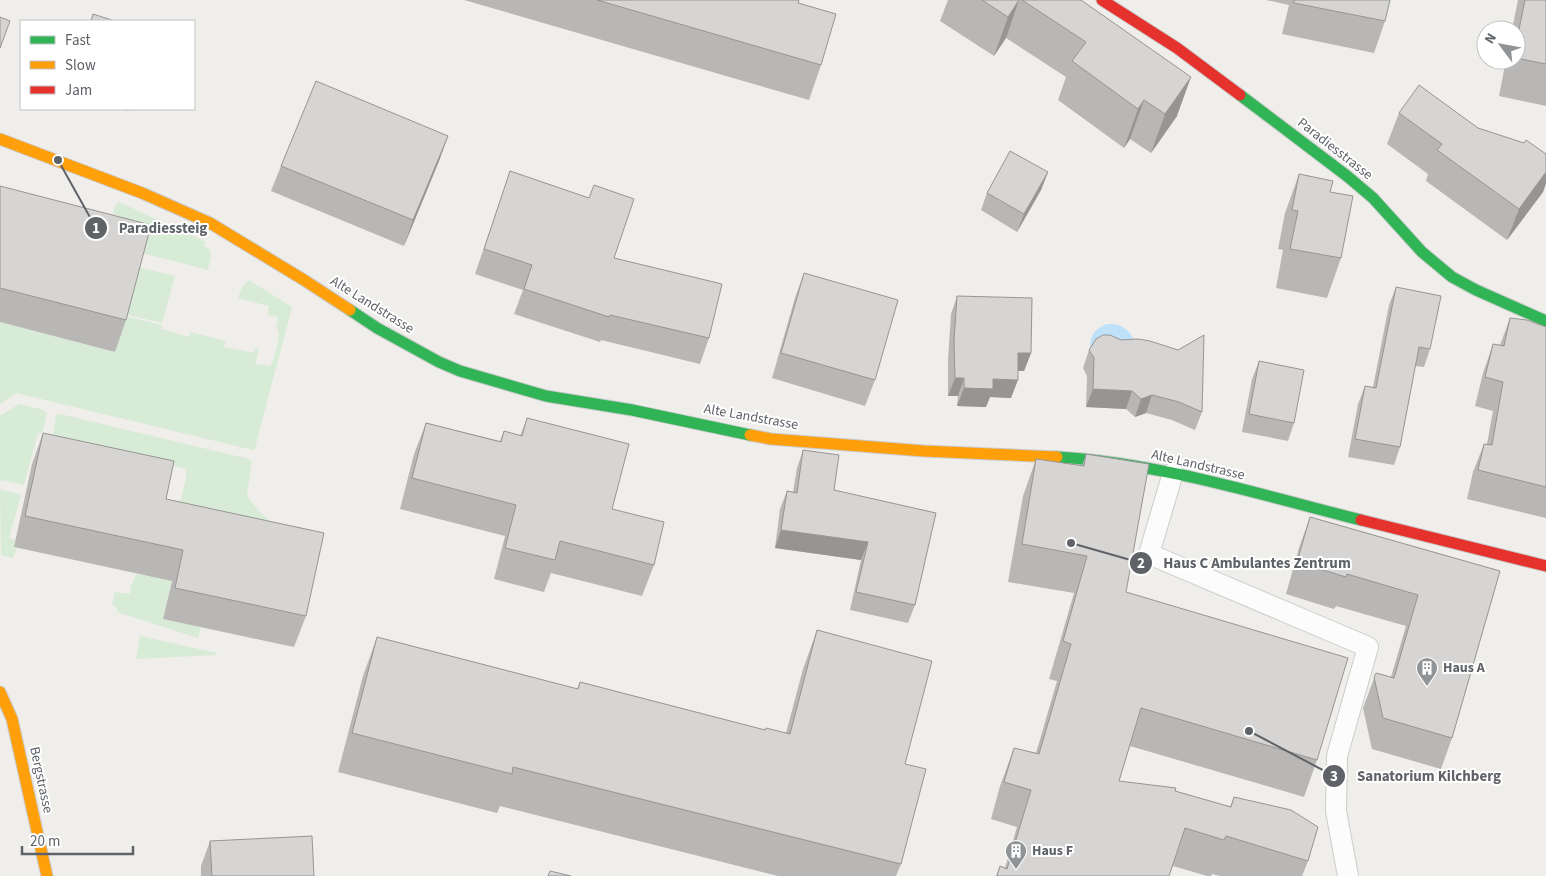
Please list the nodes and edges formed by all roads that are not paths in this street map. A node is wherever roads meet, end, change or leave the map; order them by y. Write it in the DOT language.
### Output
graph roads {
  1 [pos="1102,0"];
  2 [pos="0,139"];
  3 [pos="1546,320"];
  4 [pos="1172,474"];
  5 [pos="1546,566"];
  6 [pos="0,692"];
  7 [pos="47,876"];
  8 [pos="1348,876"];
  1 -- 3 [label="street, Paradiesstrasse"];
  2 -- 4 [label="street, Alte Landstrasse"];
  4 -- 5 [label="street, Alte Landstrasse"];
  4 -- 8 [label="lane"];
  6 -- 7 [label="street, Bergstrasse"];
}
